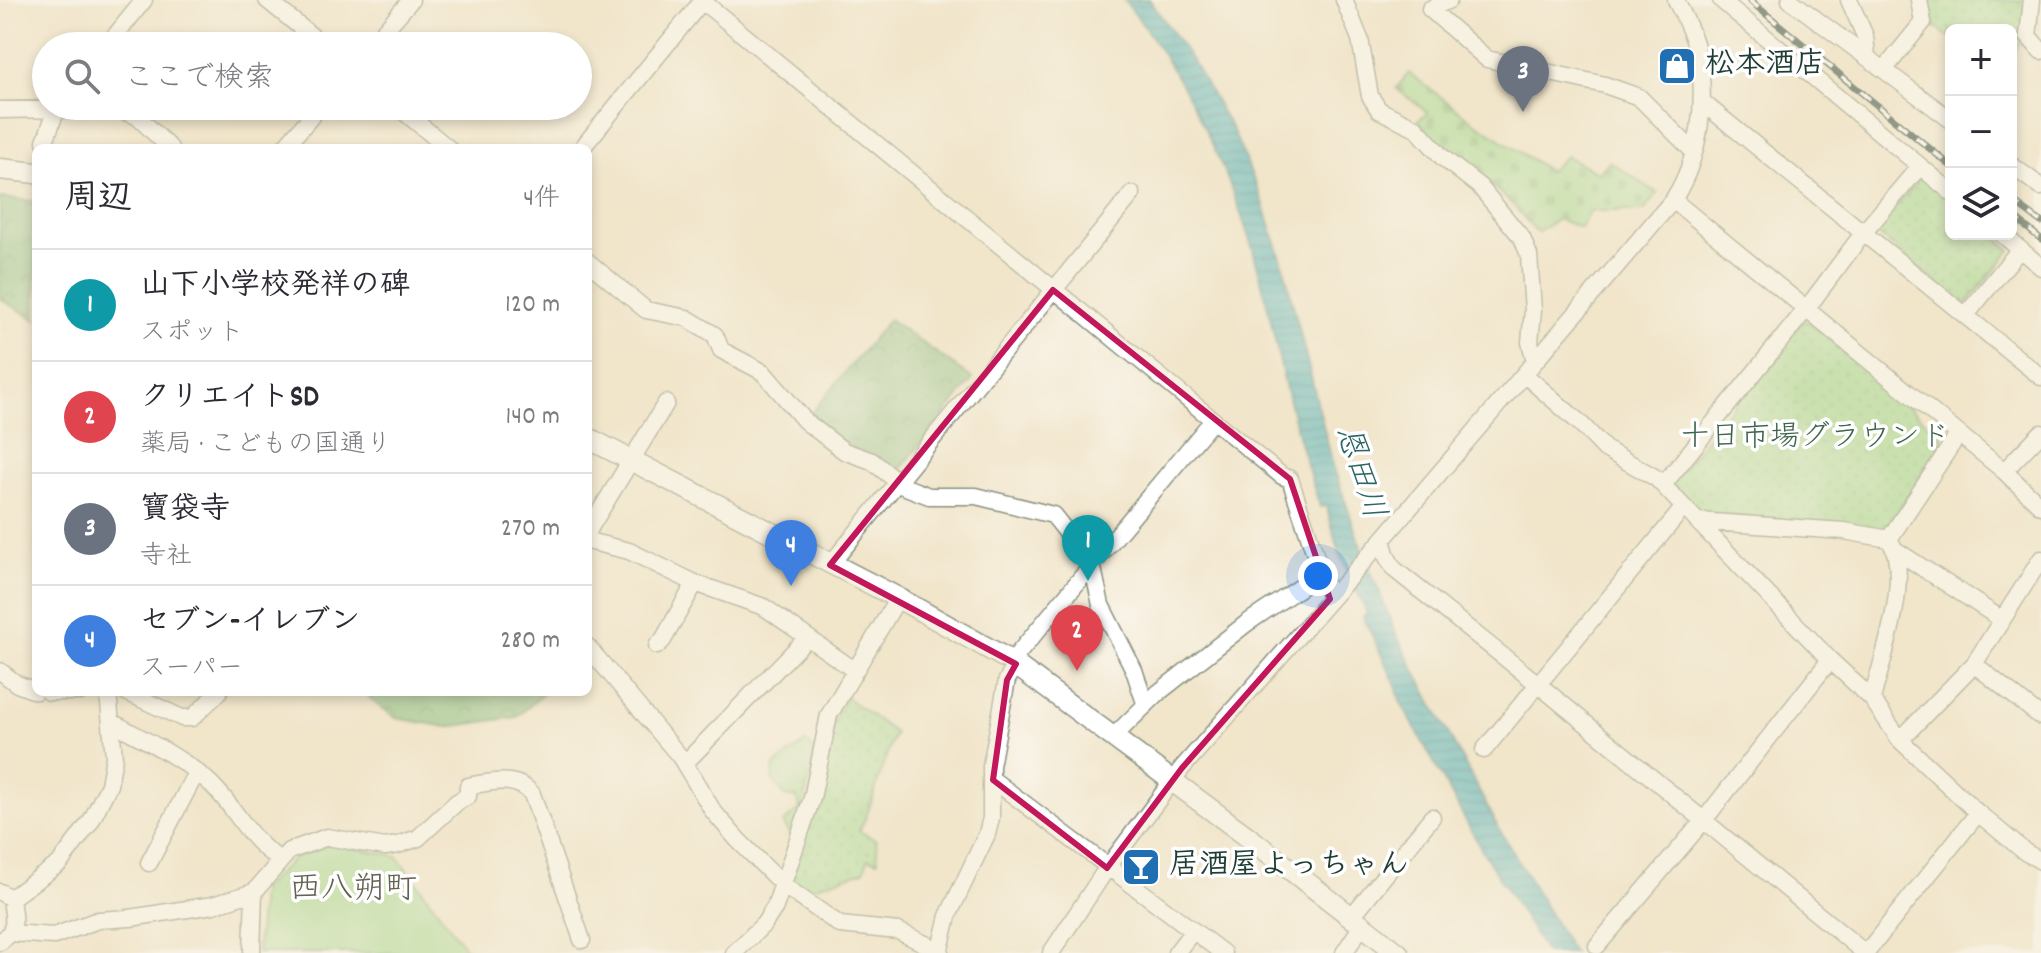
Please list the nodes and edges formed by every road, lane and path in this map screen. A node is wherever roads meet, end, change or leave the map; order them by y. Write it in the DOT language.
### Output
graph roads {
  1 [pos="144,0"];
  2 [pos="267,0"];
  3 [pos="411,0"];
  4 [pos="702,0"];
  5 [pos="1344,0"];
  6 [pos="1449,0"];
  7 [pos="1676,0"];
  8 [pos="1721,0"];
  9 [pos="1790,0"];
  10 [pos="1849,0"];
  11 [pos="1919,0"];
  12 [pos="2032,0"];
  13 [pos="118,32"];
  14 [pos="307,32"];
  15 [pos="383,32"];
  16 [pos="2041,51"];
  17 [pos="1867,56"];
  18 [pos="1884,70"];
  19 [pos="1702,102"];
  20 [pos="32,109"];
  21 [pos="0,110"];
  22 [pos="1945,116"];
  23 [pos="52,120"];
  24 [pos="141,120"];
  25 [pos="308,120"];
  26 [pos="414,120"];
  27 [pos="46,144"];
  28 [pos="166,144"];
  29 [pos="287,144"];
  30 [pos="443,144"];
  31 [pos="585,144"];
  32 [pos="1694,152"];
  33 [pos="1920,166"];
  34 [pos="2015,168"];
  35 [pos="0,169"];
  36 [pos="32,173"];
  37 [pos="1945,187"];
  38 [pos="2041,187"];
  39 [pos="1132,194"];
  40 [pos="1673,200"];
  41 [pos="1864,232"];
  42 [pos="2009,240"];
  43 [pos="2020,249"];
  44 [pos="592,265"];
  45 [pos="2041,267"];
  46 [pos="1053,290"];
  47 [pos="1807,308"];
  48 [pos="1966,315"];
  49 [pos="1530,368"];
  50 [pos="2041,377"];
  51 [pos="666,403"];
  52 [pos="1213,420"];
  53 [pos="2041,433"];
  54 [pos="1958,435"];
  55 [pos="592,440"];
  56 [pos="632,460"];
  57 [pos="2004,471"];
  58 [pos="897,481"];
  59 [pos="1663,485"];
  60 [pos="2041,506"];
  61 [pos="1684,507"];
  62 [pos="1697,521"];
  63 [pos="592,525"];
  64 [pos="592,542"];
  65 [pos="1380,542"];
  66 [pos="1893,545"];
  67 [pos="2041,559"];
  68 [pos="1092,564"];
  69 [pos="830,565"];
  70 [pos="1320,574"];
  71 [pos="695,583"];
  72 [pos="1333,596"];
  73 [pos="898,598"];
  74 [pos="2001,619"];
  75 [pos="806,639"];
  76 [pos="657,646"];
  77 [pos="592,652"];
  78 [pos="1830,660"];
  79 [pos="1974,664"];
  80 [pos="1015,666"];
  81 [pos="854,670"];
  82 [pos="0,671"];
  83 [pos="1539,685"];
  84 [pos="32,690"];
  85 [pos="109,696"];
  86 [pos="135,696"];
  87 [pos="215,696"];
  88 [pos="1872,699"];
  89 [pos="1145,703"];
  90 [pos="2041,717"];
  91 [pos="112,722"];
  92 [pos="1113,737"];
  93 [pos="1900,740"];
  94 [pos="1484,750"];
  95 [pos="685,763"];
  96 [pos="196,773"];
  97 [pos="993,780"];
  98 [pos="1171,781"];
  99 [pos="1978,813"];
  100 [pos="1432,817"];
  101 [pos="1704,820"];
  102 [pos="281,860"];
  103 [pos="2041,861"];
  104 [pos="149,863"];
  105 [pos="1107,868"];
  106 [pos="784,886"];
  107 [pos="254,892"];
  108 [pos="3,895"];
  109 [pos="1358,920"];
  110 [pos="1192,932"];
  111 [pos="582,940"];
  112 [pos="4,942"];
  113 [pos="1597,946"];
  114 [pos="940,952"];
  115 [pos="252,953"];
  116 [pos="734,953"];
  117 [pos="1051,953"];
  118 [pos="1176,953"];
  119 [pos="1223,953"];
  120 [pos="1344,953"];
  121 [pos="1398,953"];
  122 [pos="1866,953"];
  1 -- 13 [label="street"];
  2 -- 14 [label="street"];
  3 -- 15 [label="street"];
  4 -- 31 [label="street"];
  4 -- 46 [label="street"];
  5 -- 49 [label="street"];
  6 -- 32 [label="street"];
  7 -- 19 [label="street"];
  8 -- 33 [label="street"];
  9 -- 17 [label="street"];
  10 -- 17 [label="street"];
  11 -- 18 [label="street"];
  12 -- 16 [label="street"];
  17 -- 18 [label="street"];
  18 -- 22 [label="street"];
  19 -- 32 [label="street"];
  19 -- 41 [label="street"];
  20 -- 21 [label="street"];
  23 -- 27 [label="street"];
  24 -- 28 [label="street"];
  25 -- 29 [label="street"];
  26 -- 30 [label="street"];
  32 -- 40 [label="street"];
  33 -- 37 [label="street"];
  33 -- 41 [label="street"];
  34 -- 38 [label="street"];
  35 -- 36 [label="main road"];
  39 -- 46 [label="street"];
  40 -- 47 [label="street"];
  40 -- 49 [label="street"];
  41 -- 47 [label="street"];
  41 -- 48 [label="street"];
  42 -- 43 [label="street"];
  43 -- 45 [label="street"];
  43 -- 48 [label="street"];
  44 -- 58 [label="street"];
  46 -- 52 [label="street"];
  46 -- 58 [label="street"];
  47 -- 54 [label="street"];
  47 -- 59 [label="street"];
  48 -- 50 [label="street"];
  49 -- 59 [label="street"];
  49 -- 65 [label="street"];
  51 -- 56 [label="street"];
  52 -- 68 [label="street"];
  52 -- 70 [label="street"];
  53 -- 57 [label="street"];
  54 -- 57 [label="street"];
  54 -- 66 [label="street"];
  55 -- 56 [label="main road"];
  56 -- 63 [label="street"];
  56 -- 69 [label="main road"];
  57 -- 60 [label="street"];
  58 -- 68 [label="street"];
  58 -- 69 [label="street"];
  59 -- 61 [label="street"];
  61 -- 62 [label="street"];
  61 -- 83 [label="street"];
  62 -- 66 [label="street"];
  62 -- 78 [label="street"];
  64 -- 71 [label="street"];
  65 -- 72 [label="street"];
  65 -- 83 [label="street"];
  66 -- 74 [label="street"];
  66 -- 88 [label="street"];
  67 -- 74 [label="street"];
  68 -- 80 [label="street"];
  68 -- 89 [label="street"];
  69 -- 73 [label="main road"];
  70 -- 72 [label="street"];
  70 -- 89 [label="street"];
  71 -- 75 [label="street"];
  71 -- 76 [label="street"];
  72 -- 98 [label="street"];
  73 -- 80 [label="main road"];
  73 -- 81 [label="street"];
  74 -- 79 [label="street"];
  75 -- 81 [label="street"];
  75 -- 95 [label="street"];
  77 -- 95 [label="street"];
  78 -- 88 [label="street"];
  78 -- 101 [label="street"];
  79 -- 90 [label="street"];
  79 -- 93 [label="street"];
  80 -- 92 [label="main road"];
  80 -- 97 [label="street"];
  81 -- 106 [label="street"];
  82 -- 84 [label="street"];
  83 -- 94 [label="street"];
  83 -- 101 [label="street"];
  85 -- 91 [label="street"];
  86 -- 87 [label="street"];
  88 -- 93 [label="street"];
  89 -- 92 [label="street"];
  91 -- 96 [label="street"];
  91 -- 108 [label="street"];
  92 -- 98 [label="main road"];
  93 -- 99 [label="street"];
  95 -- 106 [label="street"];
  96 -- 102 [label="street"];
  96 -- 104 [label="street"];
  97 -- 105 [label="street"];
  97 -- 114 [label="street"];
  98 -- 105 [label="street"];
  98 -- 109 [label="main road"];
  99 -- 103 [label="street"];
  99 -- 122 [label="street"];
  100 -- 109 [label="street"];
  101 -- 113 [label="street"];
  101 -- 122 [label="street"];
  102 -- 107 [label="street"];
  102 -- 111 [label="street"];
  105 -- 110 [label="street"];
  105 -- 117 [label="street"];
  106 -- 114 [label="street"];
  106 -- 116 [label="street"];
  107 -- 112 [label="street"];
  107 -- 115 [label="street"];
  108 -- 112 [label="street"];
  109 -- 120 [label="street"];
  109 -- 121 [label="main road"];
  110 -- 118 [label="street"];
  110 -- 119 [label="street"];
}
